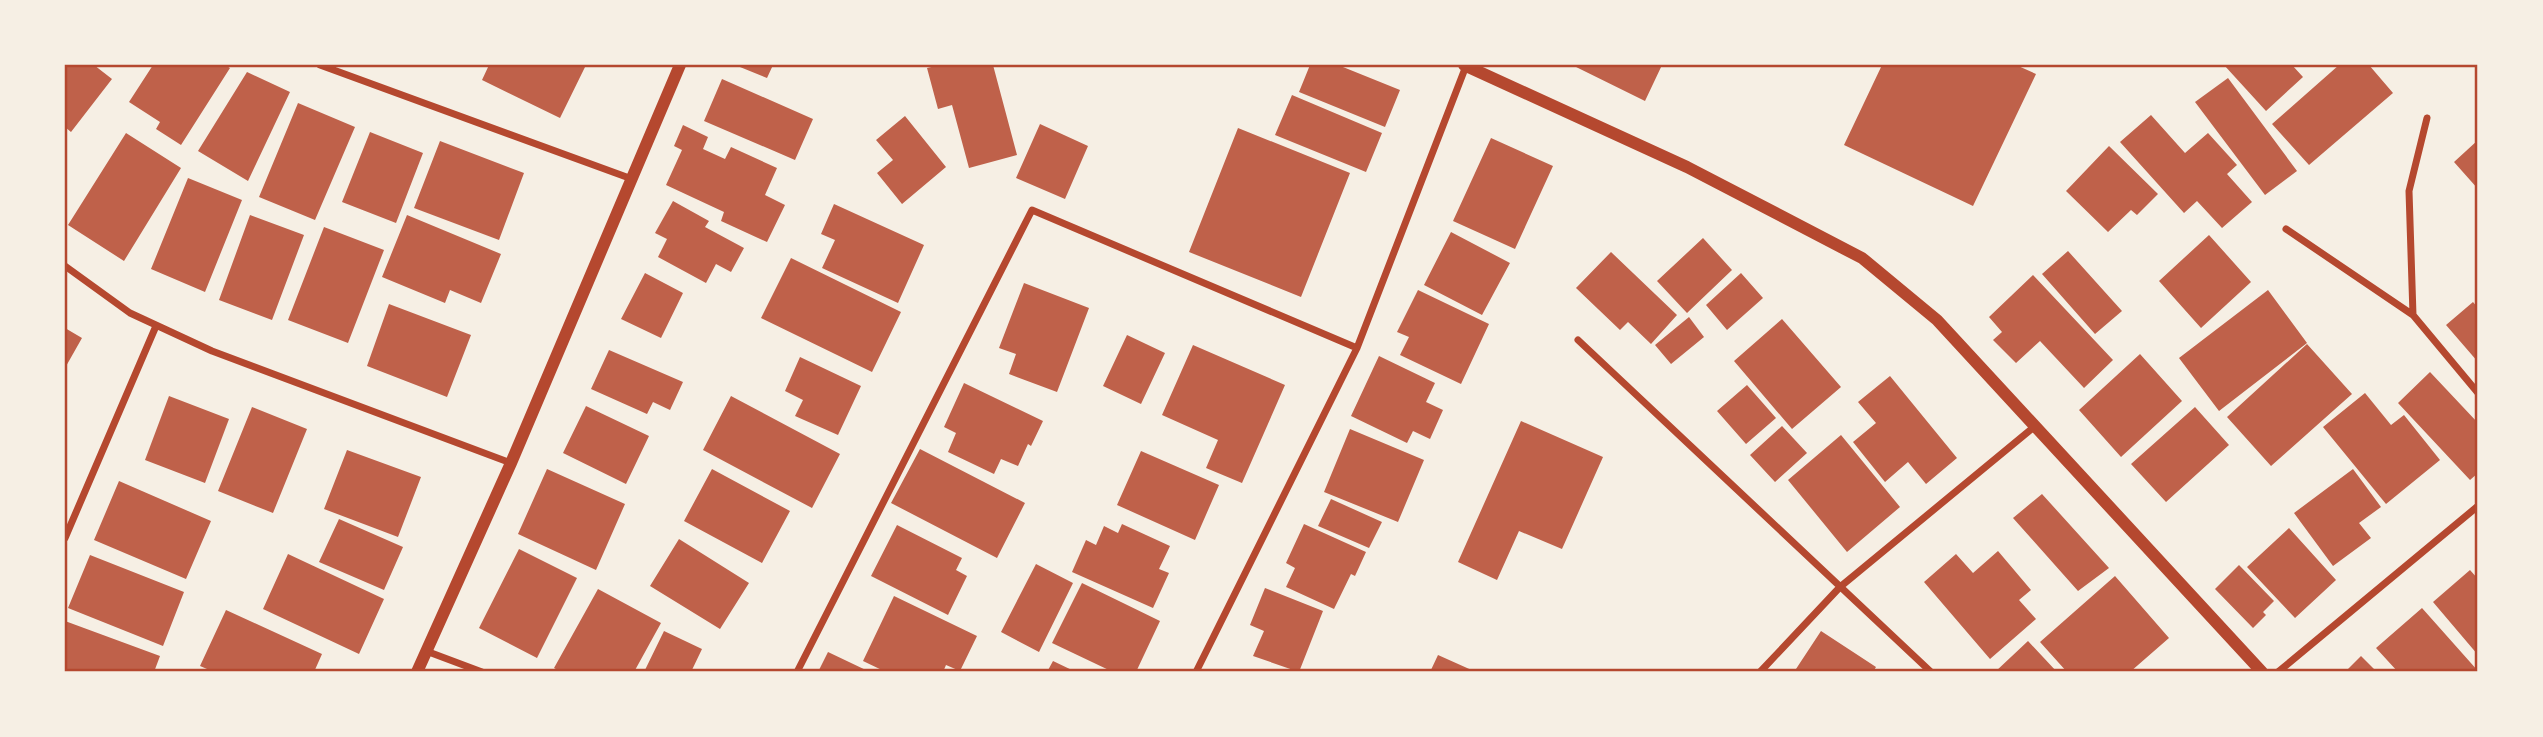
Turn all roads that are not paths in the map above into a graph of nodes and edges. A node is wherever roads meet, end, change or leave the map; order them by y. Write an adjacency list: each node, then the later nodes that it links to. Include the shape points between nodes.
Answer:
1 (320, 65): 5 (street)
2 (680, 65): 5 (street)
3 (1465, 65): 11 (street); 13 (street, via 1688,167 1862,258 1937,320)
4 (2427, 118): 8 (street, via 2409,191)
5 (632, 179): 14 (street)
6 (2286, 229): 8 (street)
7 (65, 266): 9 (street)
8 (2413, 315): 12 (street)
9 (156, 326): 14 (street); 16 (street)
10 (1577, 340): 17 (street)
11 (1357, 348): 21 (street, via 1032,210); 22 (street)
12 (2478, 393)
13 (2034, 427): 17 (street); 25 (street)
14 (511, 463): 18 (street)
15 (2478, 506): 26 (street)
16 (65, 538)
17 (1840, 587): 23 (street); 24 (street)
18 (426, 651): 19 (street); 20 (street)
19 (417, 672)
20 (482, 672)
21 (797, 672)
22 (1196, 672)
23 (1760, 672)
24 (1931, 672)
25 (2262, 672)
26 (2278, 672)

